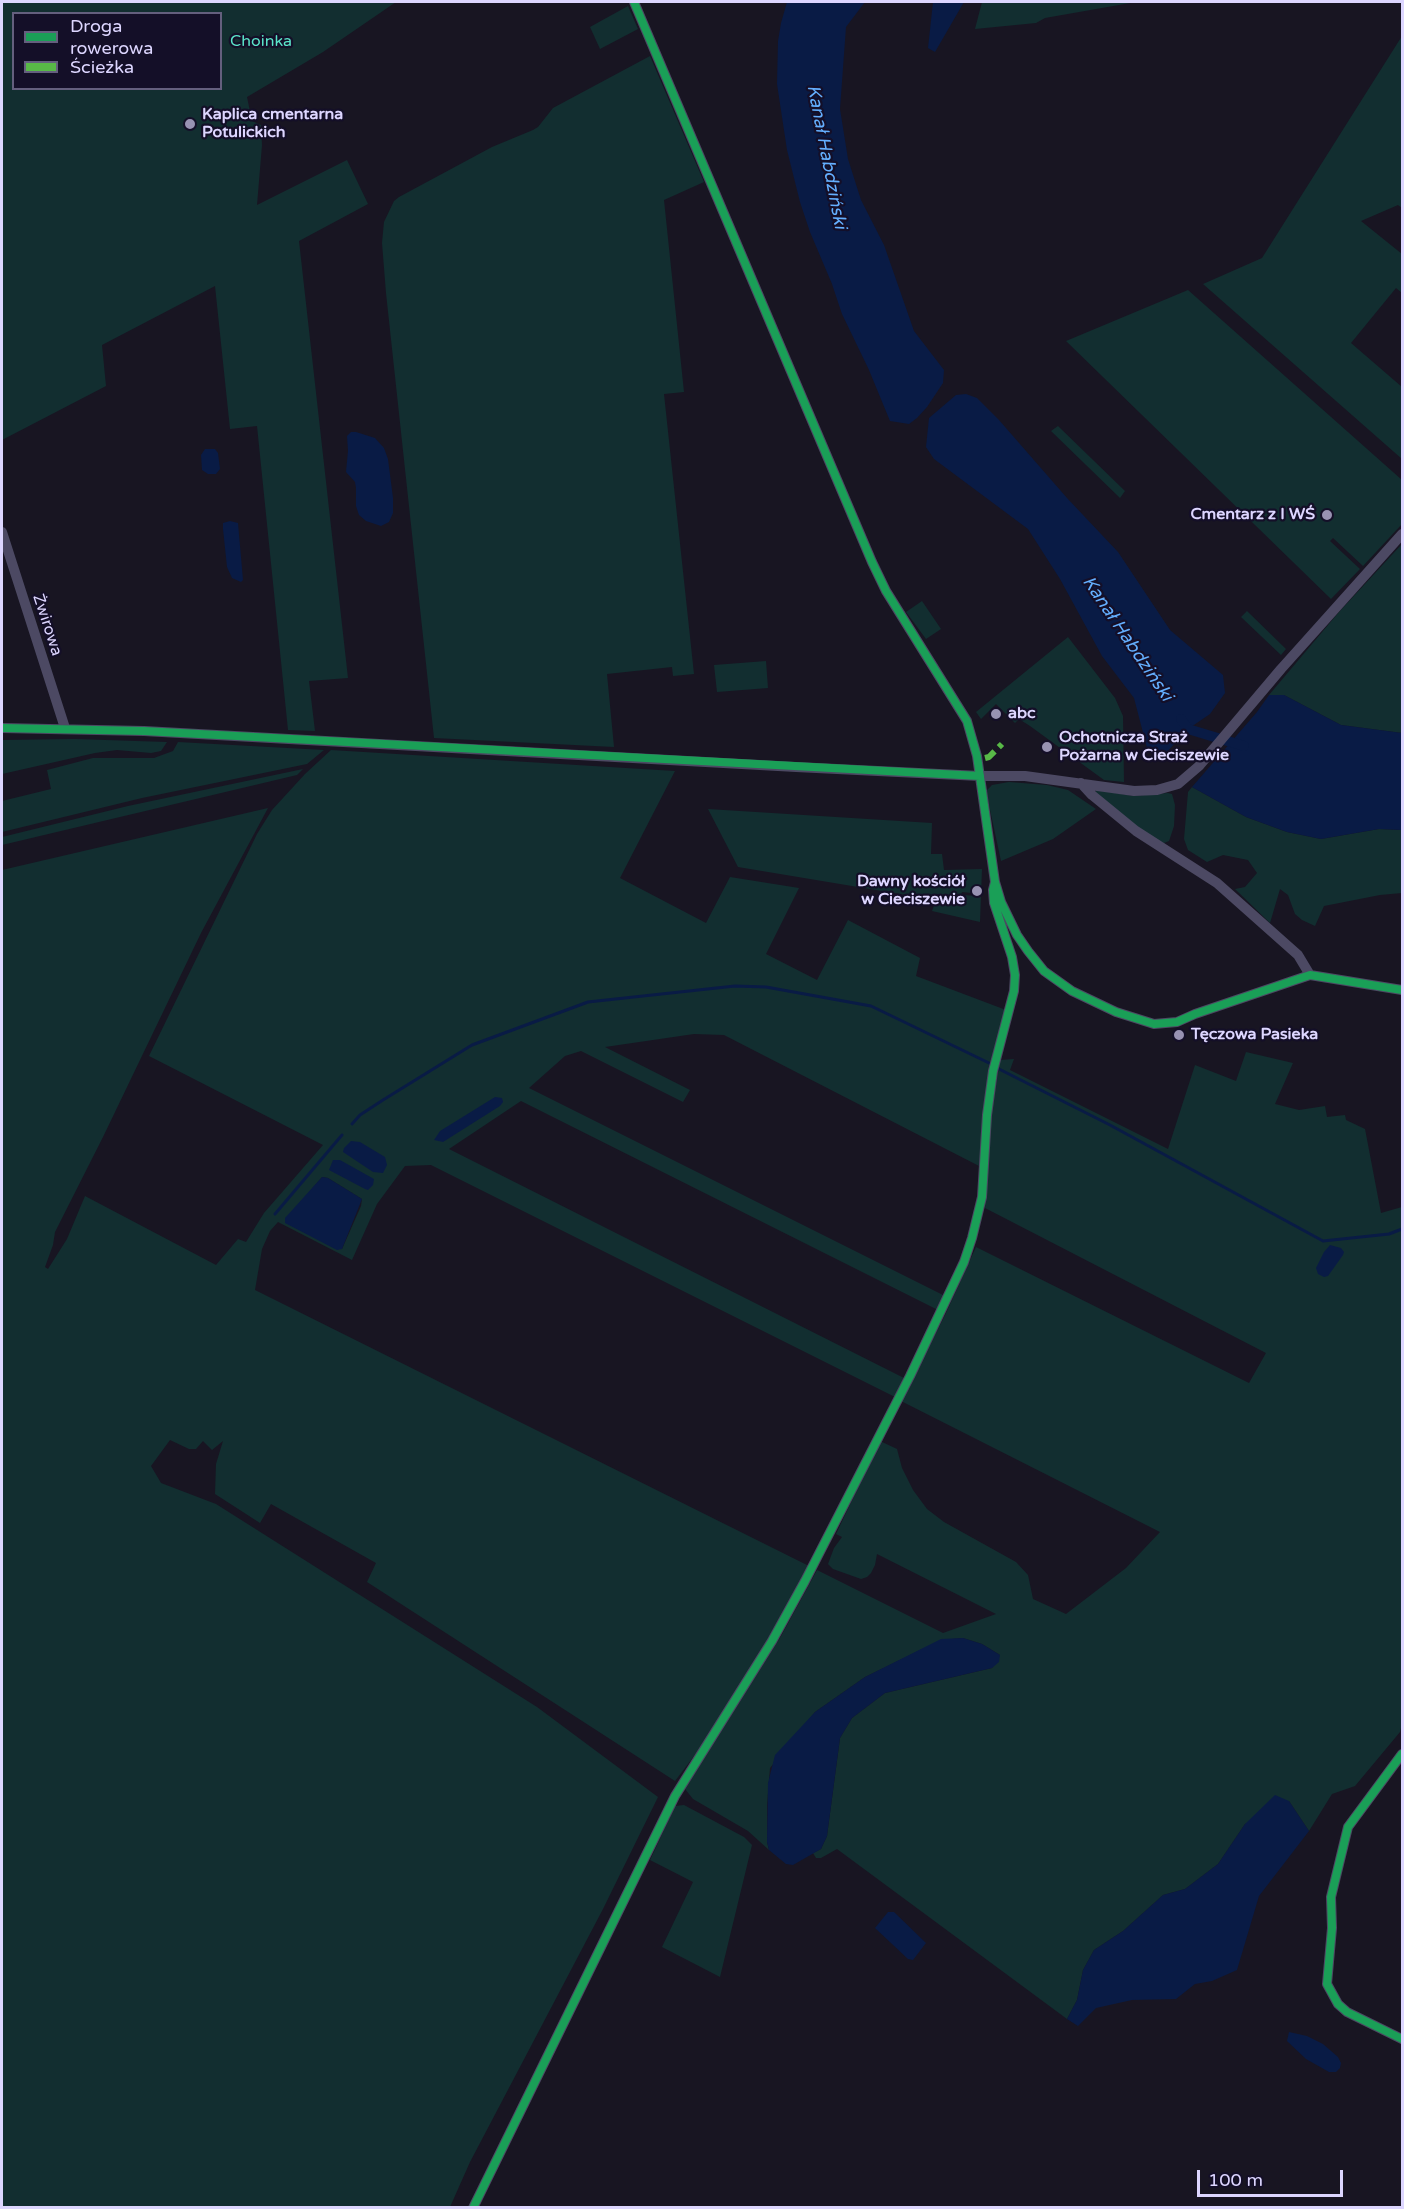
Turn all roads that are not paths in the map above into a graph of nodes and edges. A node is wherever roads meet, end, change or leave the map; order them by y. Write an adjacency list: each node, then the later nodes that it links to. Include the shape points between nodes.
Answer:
1 (634, 2): 6 (street, via 872,562 967,721)
2 (2, 532): 5 (street, Żwirowa)
3 (1402, 534): 7 (street, via 1178,784 1134,791)
4 (2, 728): 5 (street)
5 (65, 728): 6 (street)
6 (980, 776): 7 (street, via 1025,776); 8 (street)
7 (1081, 783): 9 (street, via 1136,831 1217,883 1299,955)
8 (995, 882): 9 (street, via 1017,935 1044,971 1091,1001 1135,1020 1154,1024 1177,1022); 13 (street, via 994,903 1012,957 1014,991 993,1071 982,1197 964,1262 806,1581 675,1796)
9 (1310, 975): 10 (street)
10 (1402, 990)
11 (1402, 1754): 12 (street, via 1348,1827 1330,1897 1332,1928 1327,1974 1329,1989 1338,2004)
12 (1402, 2039)
13 (474, 2208)

